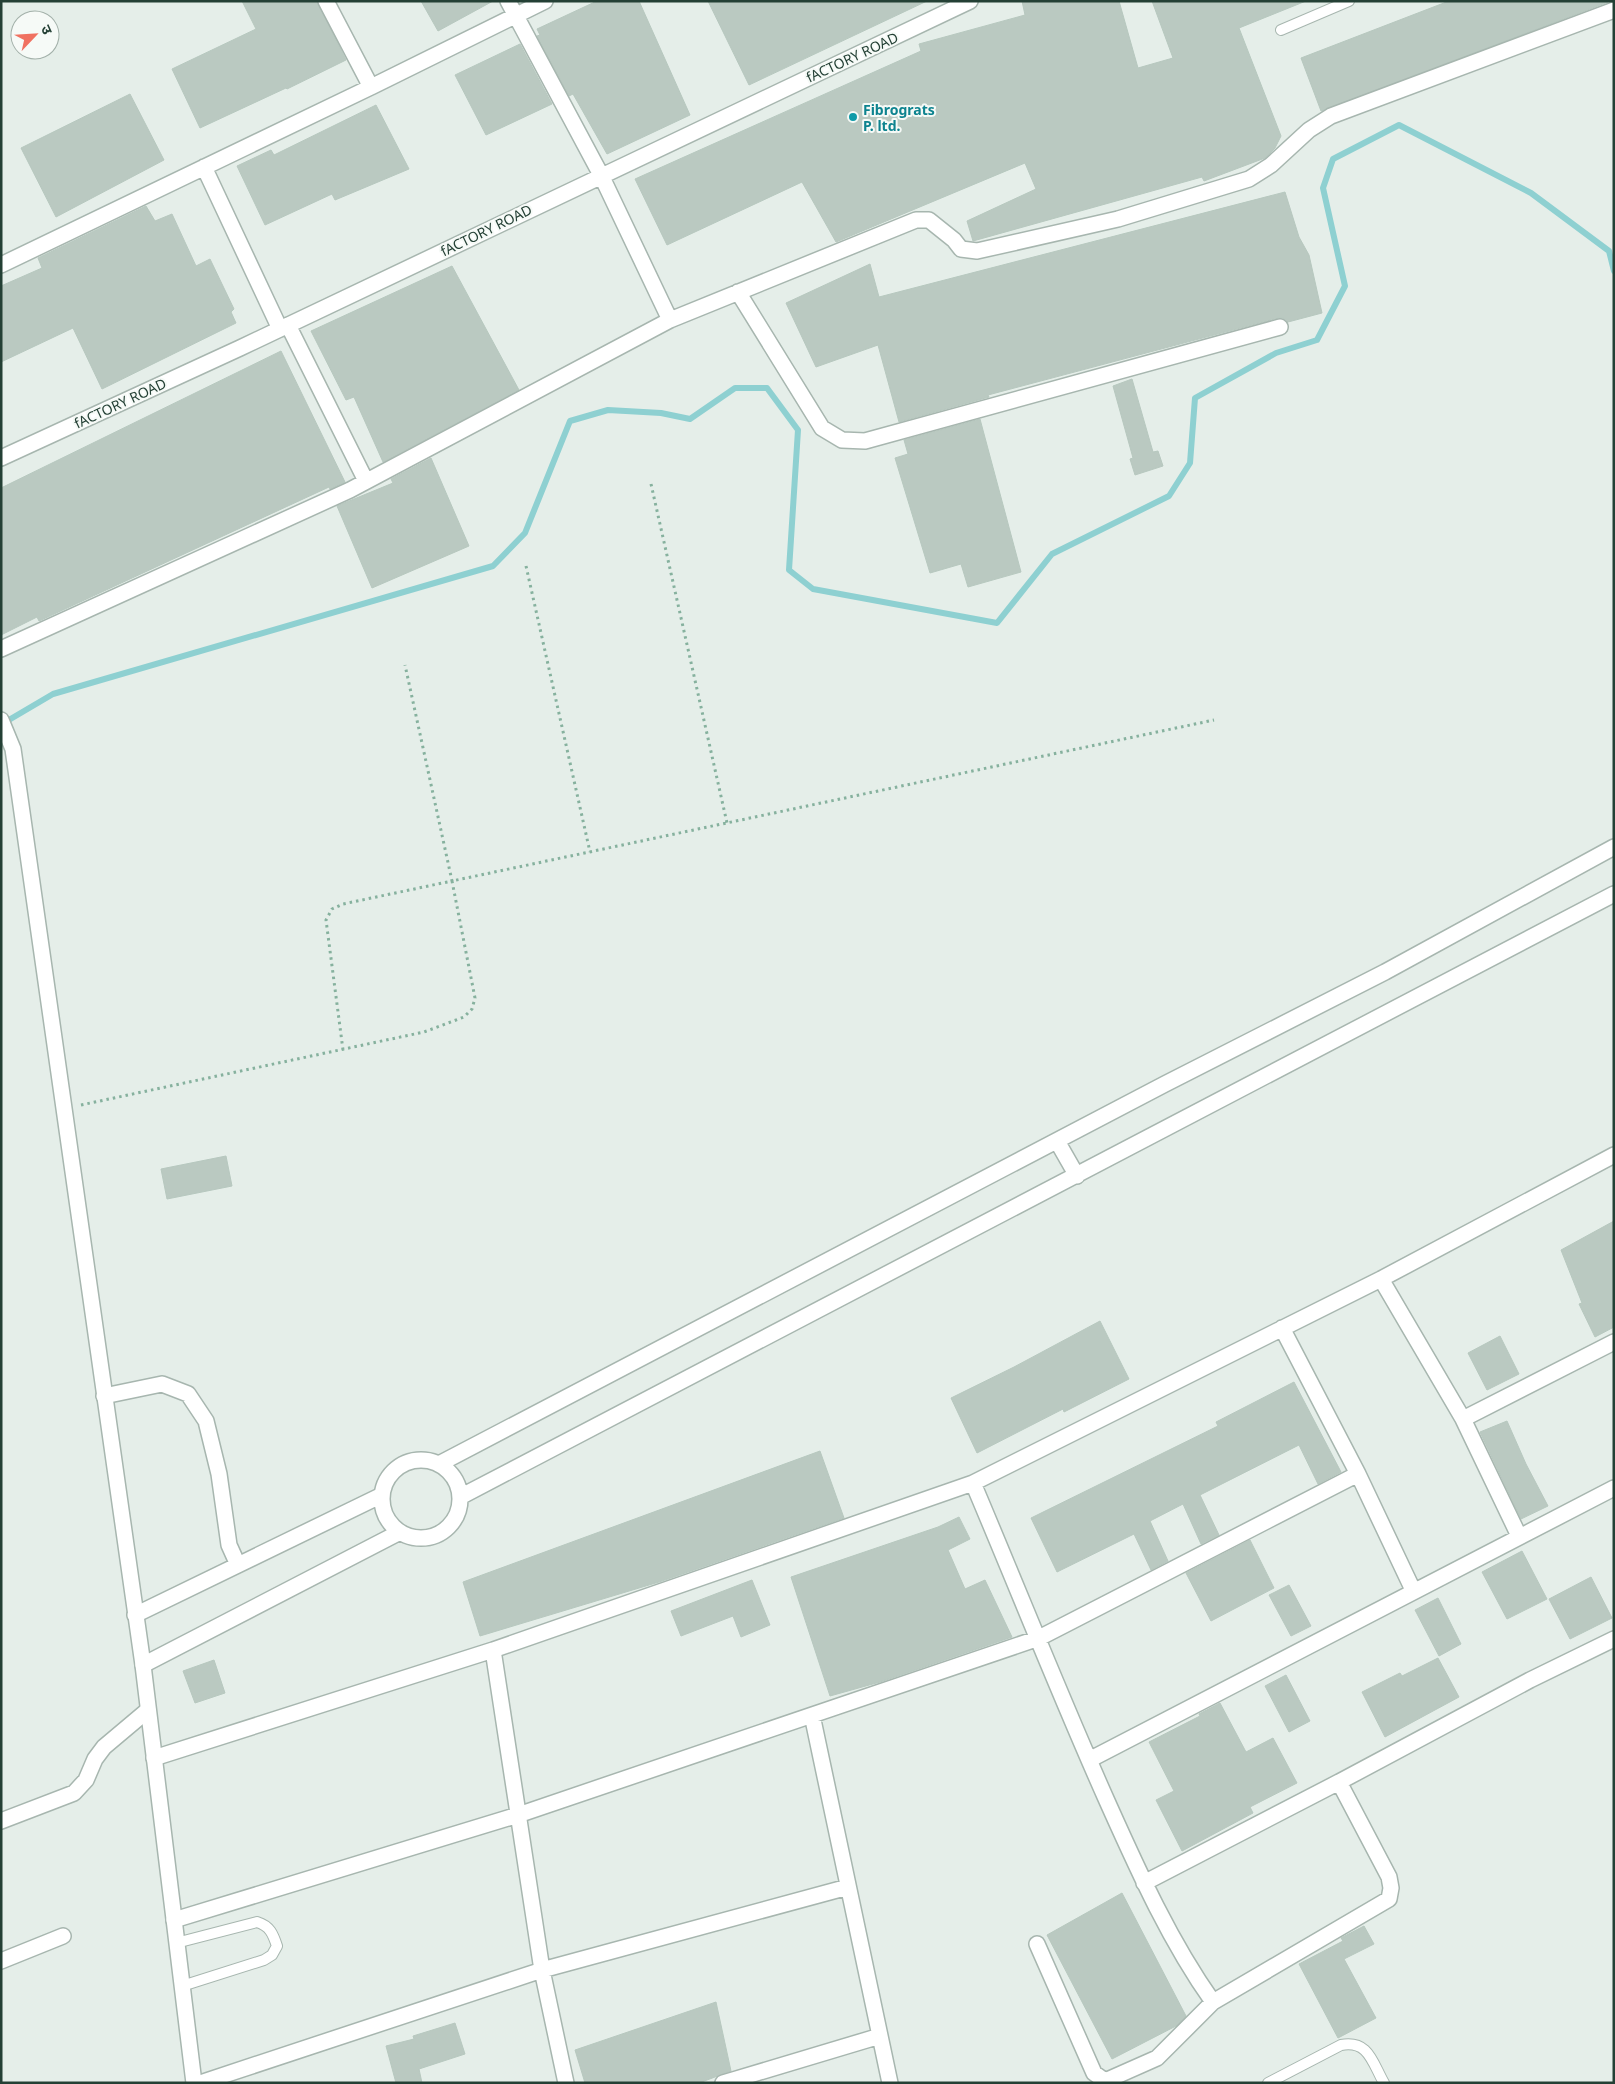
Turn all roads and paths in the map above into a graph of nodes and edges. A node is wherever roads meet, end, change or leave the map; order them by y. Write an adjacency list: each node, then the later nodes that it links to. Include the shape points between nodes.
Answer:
1 (326, 1): 9 (street)
2 (508, 1): 7 (street)
3 (545, 1): 7 (street)
4 (970, 1): 11 (street, fACTORY ROAD)
5 (1349, 1): 8 (lane)
6 (1614, 10): 13 (street, via 1331,116 1309,130 1271,165 1248,179 1118,219 977,252 961,249 929,220 916,220)
7 (515, 15): 9 (street); 11 (street)
8 (1281, 30)
9 (371, 87): 10 (street)
10 (204, 167): 12 (street); 15 (street)
11 (601, 176): 14 (street); 15 (street, fACTORY ROAD)
12 (1, 265)
13 (738, 292): 14 (street); 16 (street, via 822,428 842,440 865,441)
14 (670, 320): 18 (street)
15 (284, 327): 17 (street, fACTORY ROAD); 18 (street)
16 (1280, 328)
17 (1, 458)
18 (366, 481): 21 (street)
19 (651, 484): 25 (path)
20 (526, 566): 27 (path)
21 (1, 649)
22 (405, 665): 28 (path)
23 (1, 720): 31 (street, via 13,749)
24 (1214, 720): 25 (path)
25 (728, 823): 27 (path)
26 (1614, 848): 32 (street, via 1385,972)
27 (590, 852): 28 (path)
28 (452, 882): 30 (path, via 332,909 326,920); 30 (path, via 475,998 472,1009 464,1017 424,1032)
29 (1613, 897): 34 (street)
30 (342, 1050): 31 (path)
31 (64, 1109): 38 (street)
32 (1057, 1141): 34 (street); 40 (street)
33 (1614, 1155): 35 (street)
34 (1077, 1176): 45 (street)
35 (1381, 1279): 36 (street); 39 (street)
36 (1282, 1328): 41 (street); 42 (street)
37 (1614, 1342): 39 (street)
38 (104, 1396): 48 (street, via 162,1384 188,1394 206,1421 229,1545); 50 (street)
39 (1463, 1420): 47 (street)
40 (439, 1464): 44 (street, via 418,1460 398,1468 390,1475); 45 (street, via 454,1478)
41 (1358, 1474): 49 (street); 51 (street)
42 (973, 1483): 51 (street); 53 (street)
43 (1614, 1488): 47 (street)
44 (382, 1495): 46 (street, via 386,1516); 48 (street)
45 (460, 1497): 46 (street, via 456,1518 441,1533 421,1539)
46 (400, 1532): 54 (street)
47 (1519, 1536): 49 (street)
48 (238, 1565): 50 (street)
49 (1413, 1590): 58 (street)
50 (135, 1615): 54 (street)
51 (1039, 1638): 56 (street); 58 (street)
52 (1614, 1639): 59 (street)
53 (493, 1650): 57 (street); 60 (street)
54 (143, 1665): 55 (street)
55 (148, 1710): 57 (street); 61 (street, via 104,1747 86,1780 74,1793)
56 (812, 1715): 60 (street); 63 (street)
57 (154, 1758): 64 (street)
58 (1089, 1760): 62 (street)
59 (1339, 1782): 62 (street); 71 (street, via 1389,1877 1388,1900)
60 (518, 1815): 64 (street); 69 (street)
61 (1, 1821)
62 (1144, 1882): 71 (street, via 1198,1981)
63 (848, 1886): 69 (street); 72 (street)
64 (174, 1920): 66 (street)
65 (63, 1936): 68 (street)
66 (176, 1942): 70 (street); 70 (lane, via 257,1922 266,1925 277,1946 264,1960)
67 (1037, 1944): 71 (street, via 1094,2073 1105,2080 1157,2058)
68 (1, 1961)
69 (542, 1970): 74 (street); 75 (street)
70 (182, 1986): 73 (street)
71 (1213, 2002)
72 (880, 2036): 76 (street); 77 (street)
73 (194, 2083)
74 (200, 2083)
75 (566, 2083)
76 (723, 2083)
77 (890, 2083)
78 (1268, 2083): 79 (lane, via 1341,2044 1352,2043 1367,2051)
79 (1384, 2083)

